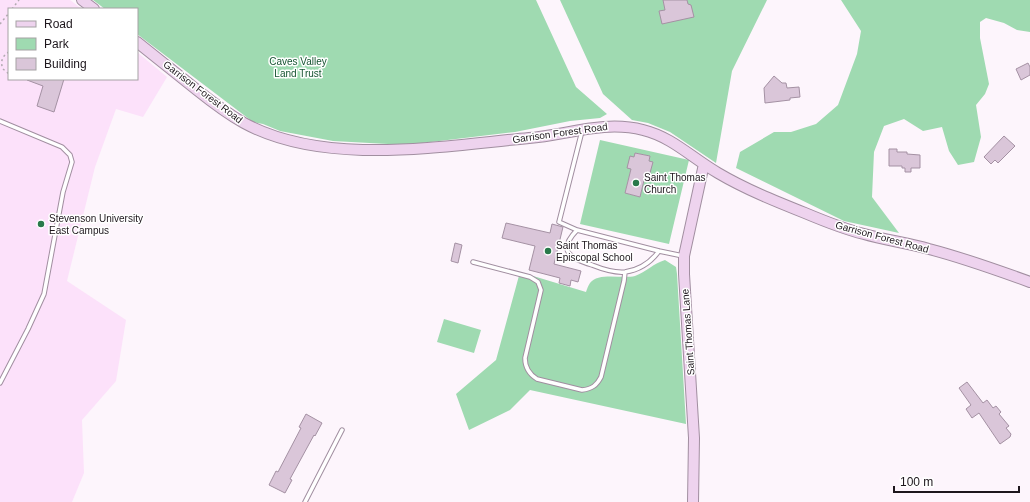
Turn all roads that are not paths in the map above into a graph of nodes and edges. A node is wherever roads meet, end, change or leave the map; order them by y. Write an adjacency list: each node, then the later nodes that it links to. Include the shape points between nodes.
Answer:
1 (82, 0): 2 (main road)
2 (93, 8)
3 (138, 43): 5 (main road, Garrison Forest Road, via 243,123 261,132 296,142 368,150 404,149 533,138)
4 (0, 121): 13 (lane, via 62,147 70,155 72,162 63,192 44,294)
5 (582, 129): 6 (main road, Garrison Forest Road, via 610,126 643,130 675,143); 7 (lane, via 559,222)
6 (704, 164): 9 (main road, Saint Thomas Lane); 12 (main road, Garrison Forest Road, via 742,185 832,224 862,234 962,258)
7 (577, 230): 8 (lane); 11 (lane, via 568,242 567,248 574,259 608,271)
8 (659, 251): 9 (lane); 11 (lane, via 652,260)
9 (684, 256): 16 (main road, Saint Thomas Lane, via 694,438)
10 (473, 262): 11 (lane, via 530,277 538,282 541,290 525,358 526,366 537,379 582,390 594,386 601,377)
11 (625, 272)
12 (1030, 282)
13 (0, 383)
14 (342, 430): 15 (lane)
15 (305, 502)
16 (693, 502)

